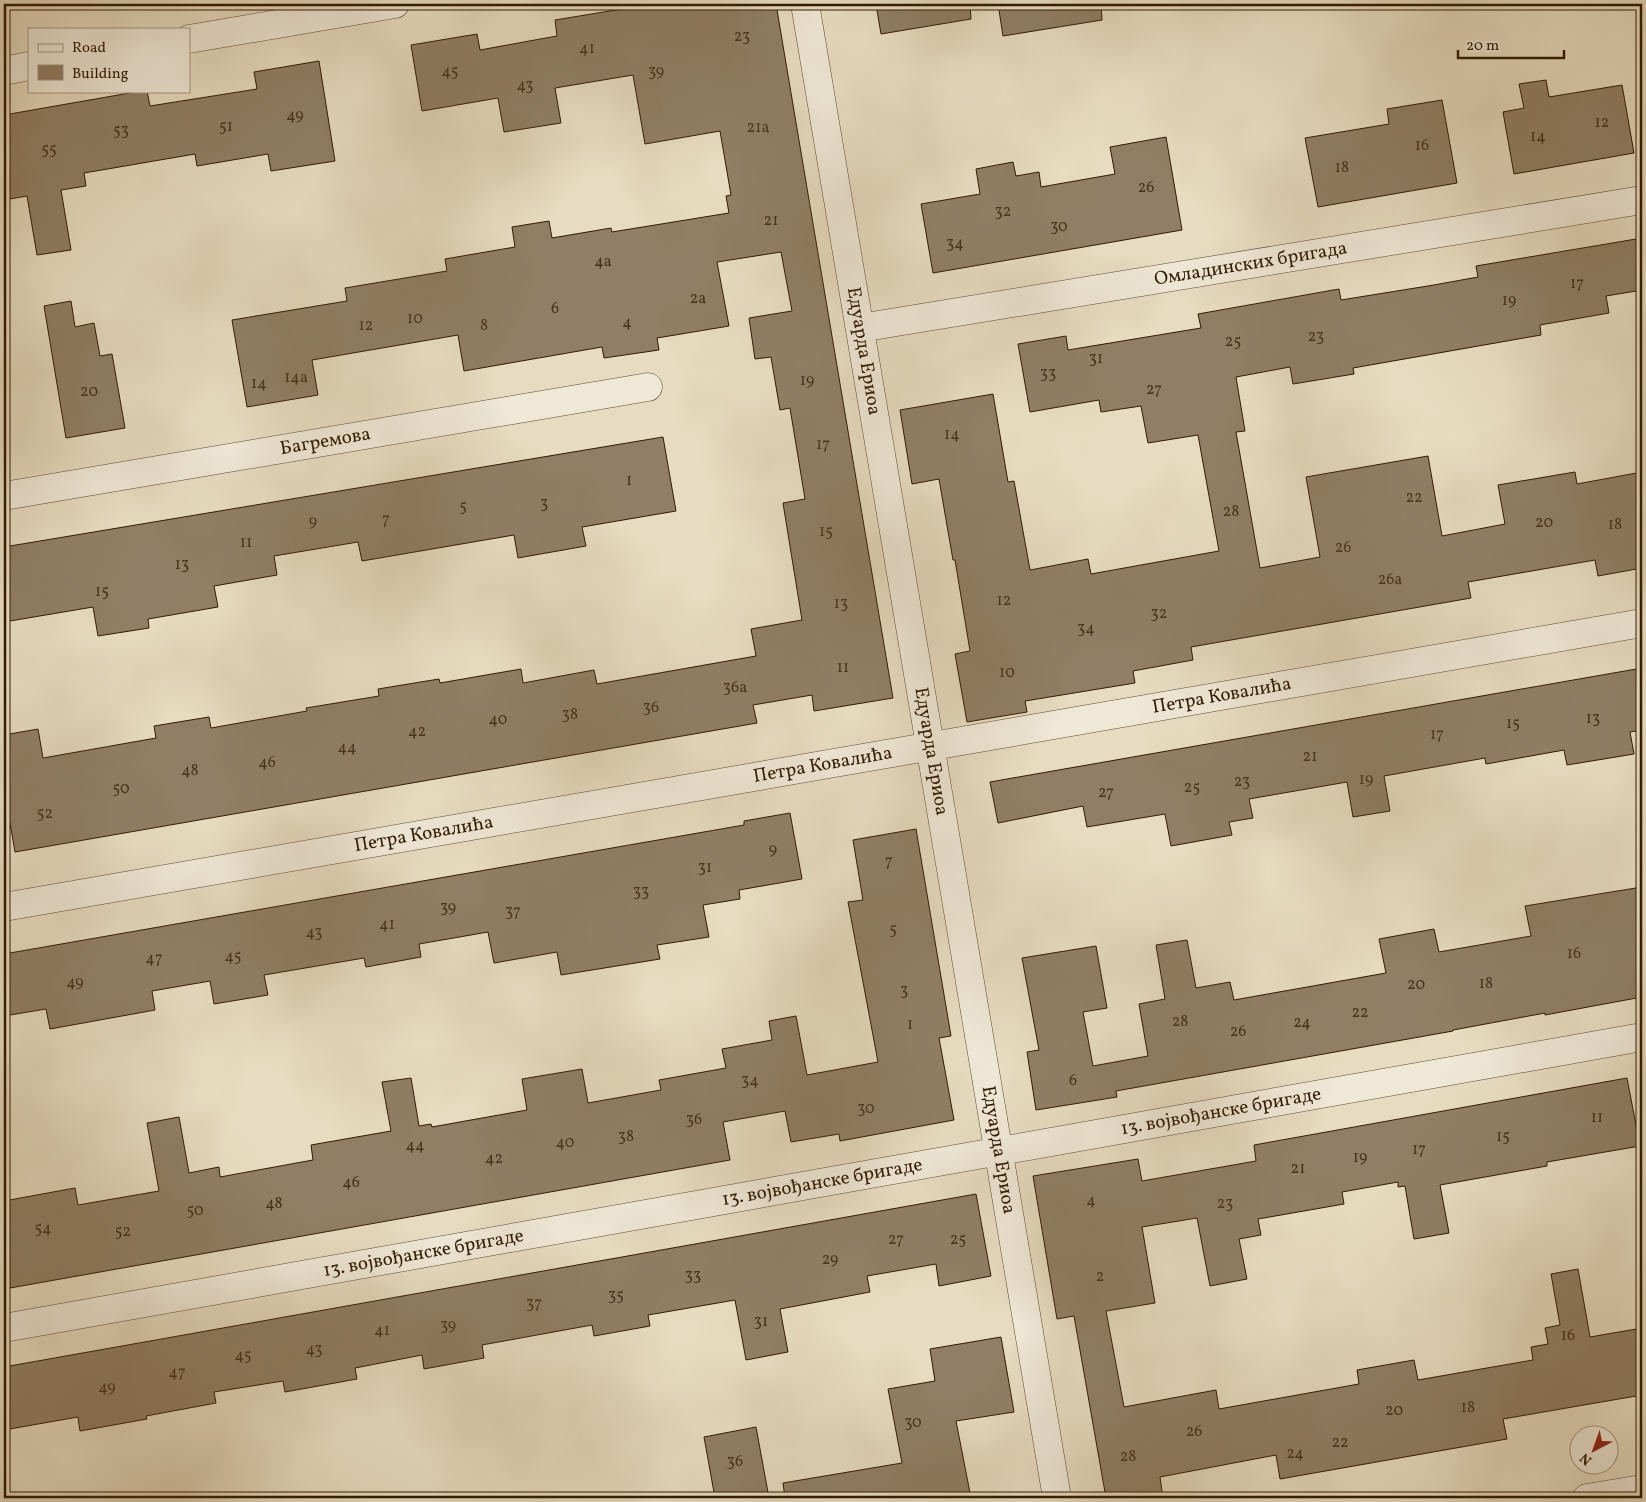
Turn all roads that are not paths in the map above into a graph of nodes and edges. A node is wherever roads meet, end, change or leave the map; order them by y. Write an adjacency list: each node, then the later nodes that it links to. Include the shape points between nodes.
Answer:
1 (394, 4): 3 (street)
2 (805, 4): 7 (street, Едуарда Ериоа)
3 (190, 39)
4 (28, 66): 5 (street)
5 (4, 71)
6 (1642, 200): 7 (street, Омладинских бригада)
7 (860, 328): 11 (street, Едуарда Ериоа)
8 (648, 387): 9 (street, Багремова)
9 (4, 496)
10 (1642, 623): 11 (street, Петра Ковалића)
11 (931, 746): 12 (street, Петра Ковалића); 14 (street, Едуарда Ериоа)
12 (4, 907)
13 (1642, 1037): 14 (street, 13. војвођанске бригаде)
14 (1000, 1151): 15 (street, 13. војвођанске бригаде); 17 (street, Едуарда Ериоа)
15 (4, 1328)
16 (1642, 1489): 18 (street)
17 (1057, 1498)
18 (1588, 1498)

